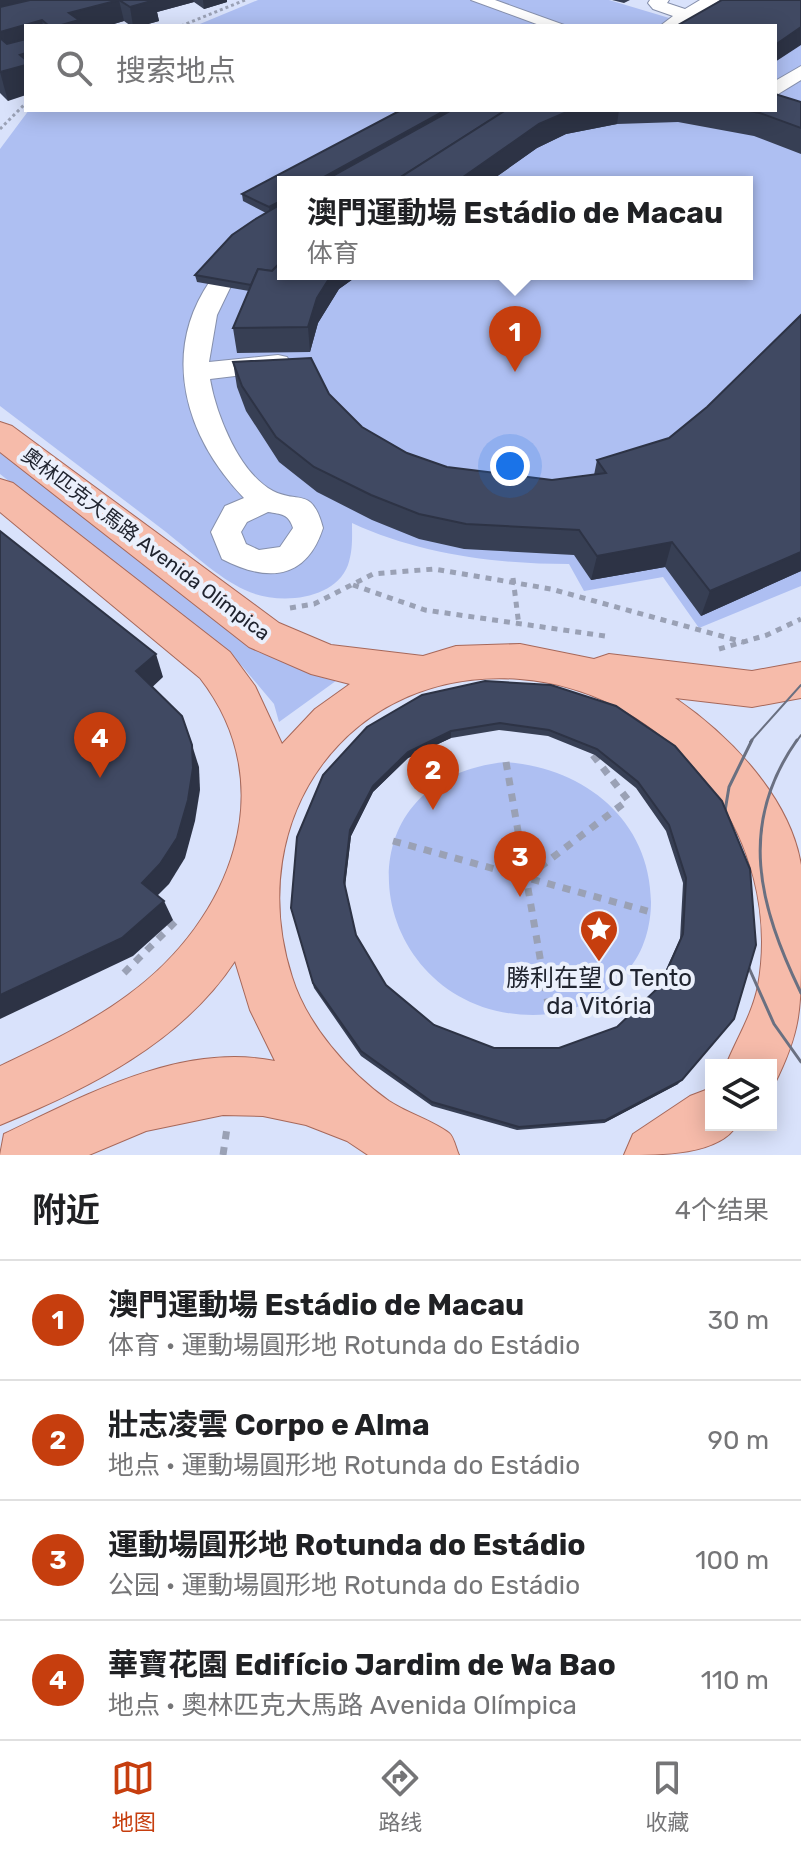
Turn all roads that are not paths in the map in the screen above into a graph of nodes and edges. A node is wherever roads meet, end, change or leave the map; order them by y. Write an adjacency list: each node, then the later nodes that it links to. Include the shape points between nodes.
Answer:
1 (479, 0): 5 (street)
2 (661, 0): 4 (street, via 659,6)
3 (712, 0): 4 (street)
4 (687, 15): 6 (street)
5 (553, 24)
6 (671, 24)
7 (801, 71): 8 (street)
8 (780, 97)
9 (219, 286): 11 (street, via 199,328)
10 (299, 361): 11 (street)
11 (194, 372): 14 (street, via 200,409 212,437 238,475)
12 (0, 434): 18 (main road, 奧林匹克大馬路 Avenida Olímpica, via 264,635 294,651 350,667)
13 (0, 492): 21 (main road, via 215,665 236,690 263,751 267,787)
14 (265, 501)
15 (801, 662): 16 (street, via 734,679)
16 (699, 665): 17 (main road); 19 (main road, via 752,689)
17 (558, 666): 18 (main road, via 481,661); 22 (main road, via 607,682 666,713 727,770 771,844 784,886)
18 (435, 668): 21 (main road, via 374,692 324,730 291,769)
19 (801, 680)
20 (801, 845): 22 (main road, via 790,888)
21 (259, 849): 24 (main road, via 236,913 179,989 141,1023 97,1050); 26 (main road, via 253,920 275,1006 328,1086)
22 (793, 959): 23 (main road, via 777,1020)
23 (757, 1059)
24 (0, 1096)
25 (705, 1121): 29 (main road)
26 (373, 1124): 27 (main road, via 326,1102 277,1089 227,1086 174,1092 123,1107); 28 (main road)
27 (25, 1155)
28 (429, 1155)
29 (654, 1155)

